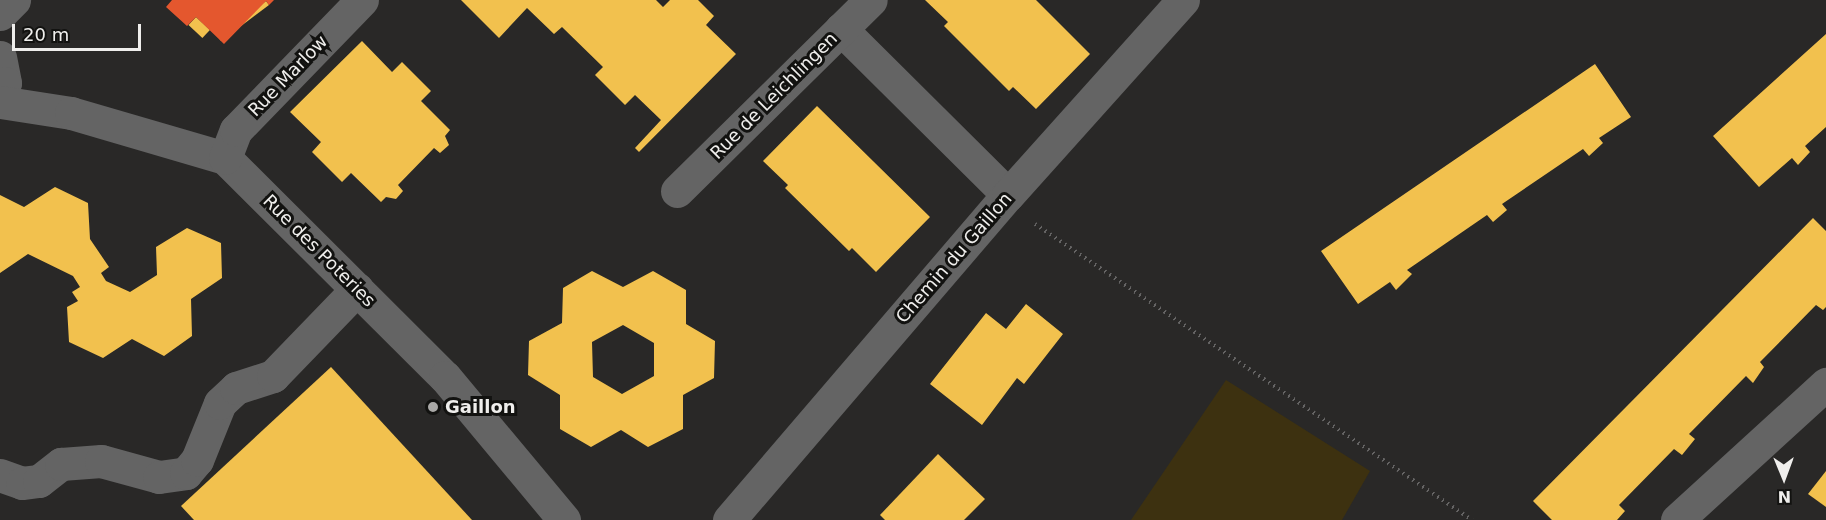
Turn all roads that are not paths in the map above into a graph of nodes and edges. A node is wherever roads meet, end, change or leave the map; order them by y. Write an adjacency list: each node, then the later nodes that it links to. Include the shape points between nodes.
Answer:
1 (14, 0): 5 (street)
2 (362, 0): 9 (street, Rue Marlow, via 236,130)
3 (871, 0): 6 (street, Rue de Leichlingen)
4 (1183, 0): 11 (street, Chemin du Gaillon)
5 (0, 14)
6 (841, 29): 10 (street, Rue de Leichlingen); 11 (street)
7 (0, 57): 8 (street, via 5,83)
8 (0, 101): 9 (street, Rue des Poteries, via 71,113)
9 (225, 158): 12 (street, Rue des Poteries)
10 (677, 191)
11 (1008, 195): 16 (street, Chemin du Gaillon)
12 (357, 289): 14 (street, via 273,376 236,388 220,403 197,460 186,472 159,477 101,461 61,464 39,481 22,483); 15 (street, Rue des Poteries, via 445,377)
13 (1826, 384): 17 (street)
14 (0, 475)
15 (564, 520)
16 (729, 520)
17 (1677, 520)

